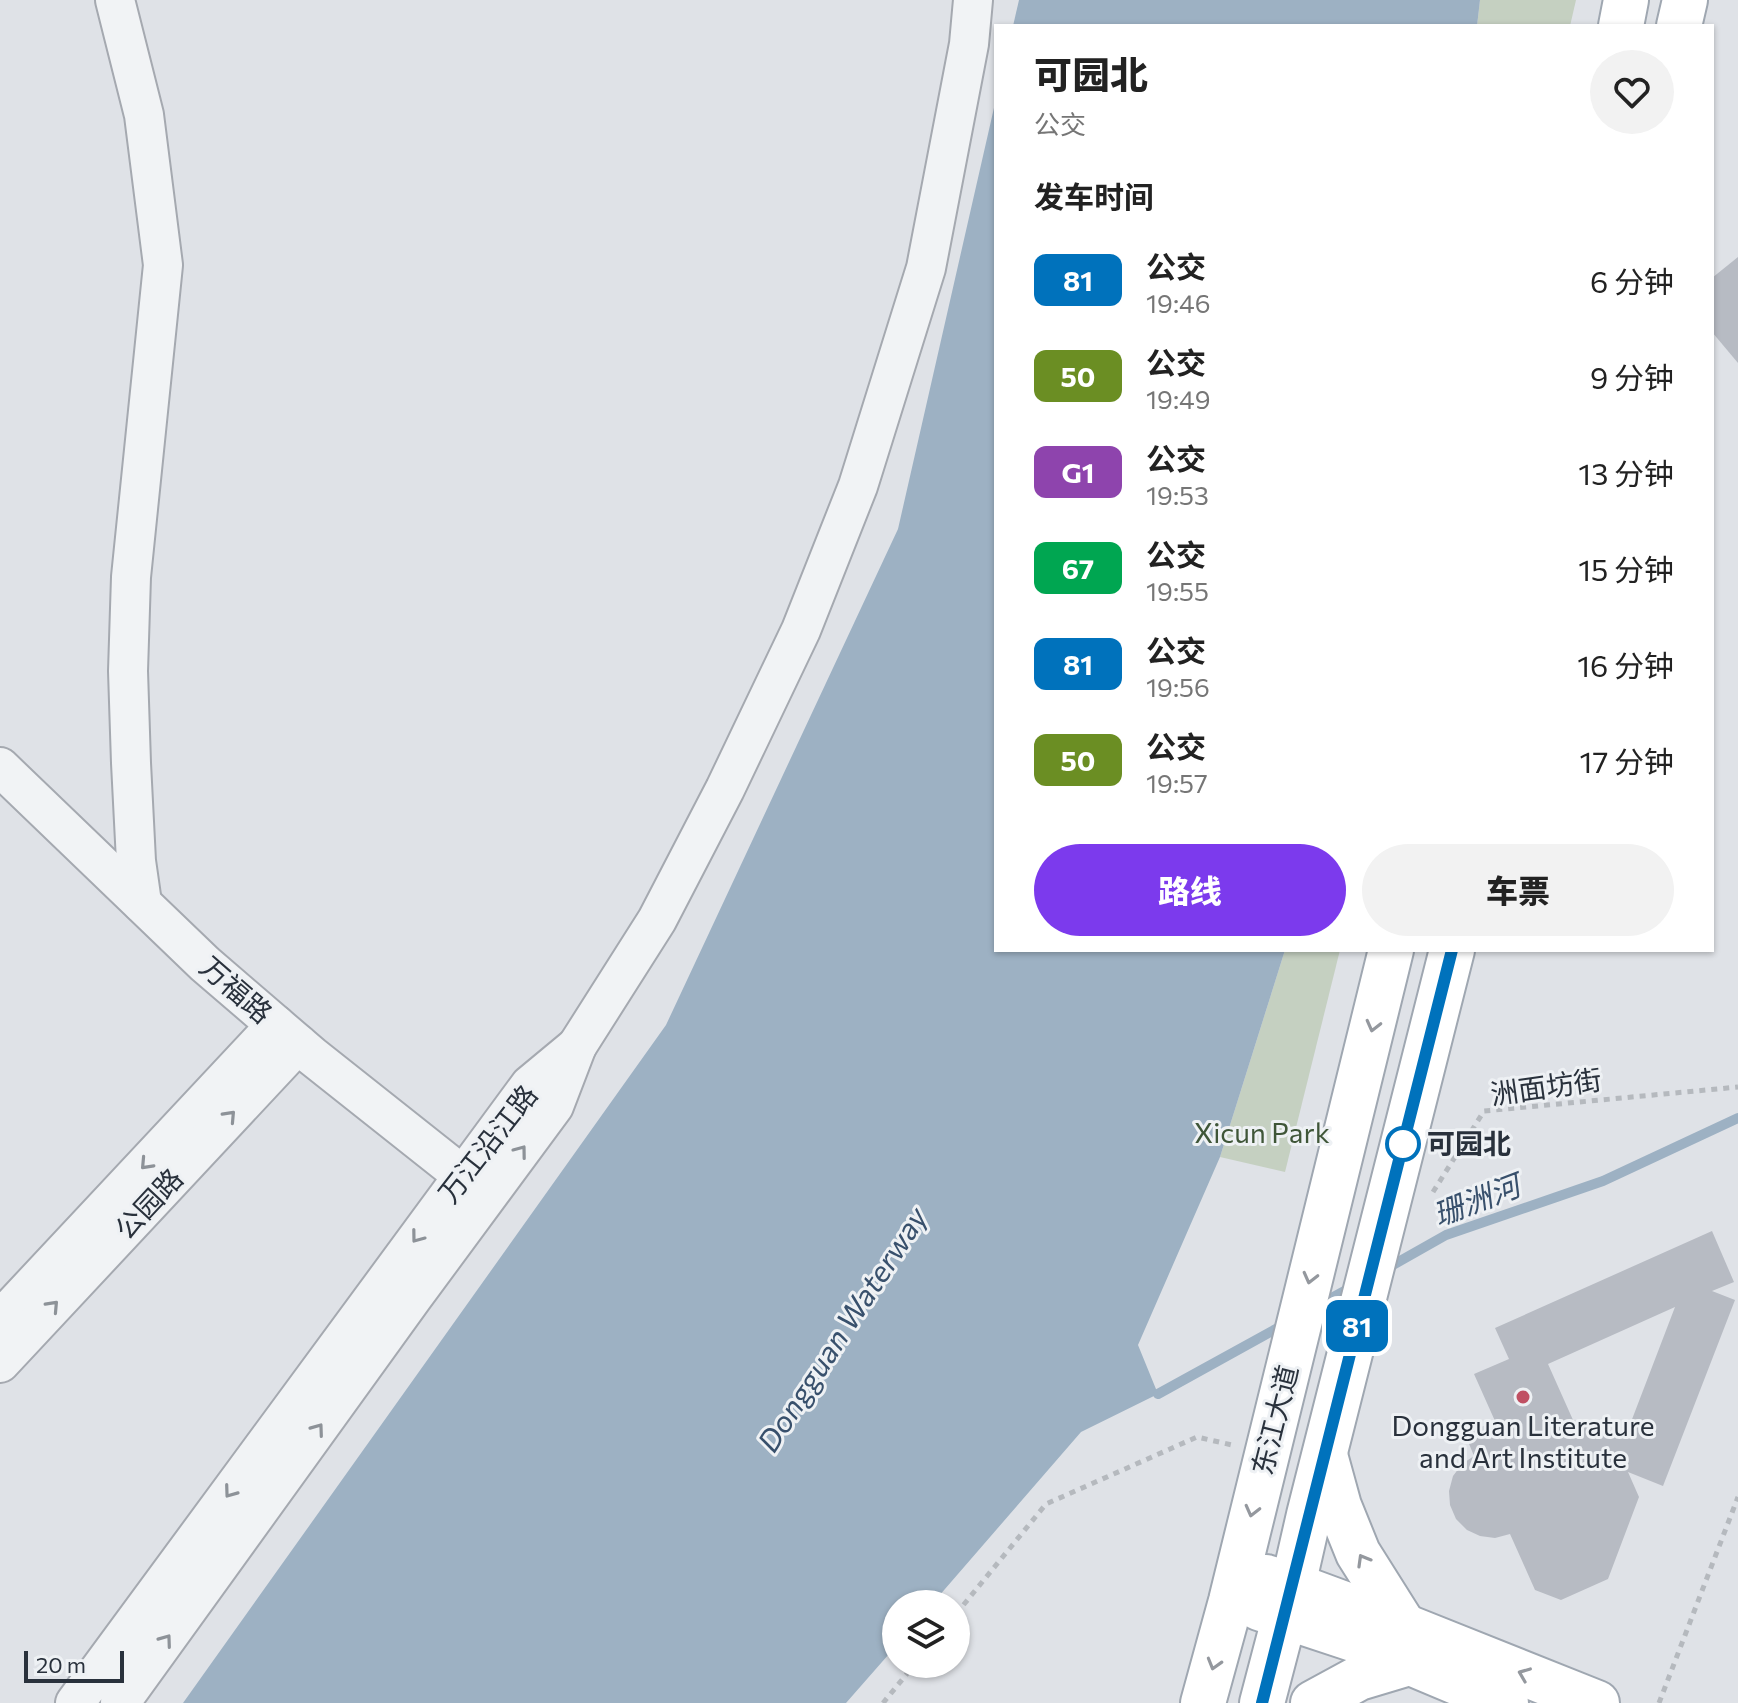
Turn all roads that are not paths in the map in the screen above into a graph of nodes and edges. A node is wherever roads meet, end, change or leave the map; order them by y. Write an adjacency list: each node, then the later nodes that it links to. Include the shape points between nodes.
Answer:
1 (115, 0): 9 (street, via 144,115 163,265 131,577 131,763)
2 (973, 0): 13 (street, 万江沿江路, via 926,268 858,486 801,630 657,920 577,1046 554,1106)
3 (1626, 0): 5 (main road)
4 (1685, 0): 6 (main road)
5 (1621, 24)
6 (1679, 24)
7 (0, 767): 9 (street, 万福路)
8 (0, 800): 12 (street, 万福路, via 189,981)
9 (142, 903): 12 (street, 万福路)
10 (1391, 952): 17 (main road, 东江大道, one-way to 17)
11 (1451, 952): 16 (main road, 东江大道)
12 (279, 1043): 13 (street, 万福路); 14 (street, 公园路, one-way to 14); 15 (street, 公园路, one-way to 12)
13 (469, 1194): 20 (street, 万江沿江路, one-way to 20); 21 (street, 万江沿江路, one-way to 13)
14 (0, 1320)
15 (0, 1363)
16 (1325, 1454): 18 (main road, 东江大道); 19 (main road, one-way to 16, via 1358,1553)
17 (1235, 1585): 18 (main road); 22 (main road, 东江大道, one-way to 22)
18 (1289, 1600): 19 (main road, via 1356,1640); 23 (main road, 东江大道)
19 (1407, 1644): 24 (main road); 25 (main road); 26 (main road, one-way to 19)
20 (75, 1703)
21 (120, 1703)
22 (1203, 1703)
23 (1262, 1703)
24 (1313, 1703)
25 (1506, 1703)
26 (1597, 1703)

